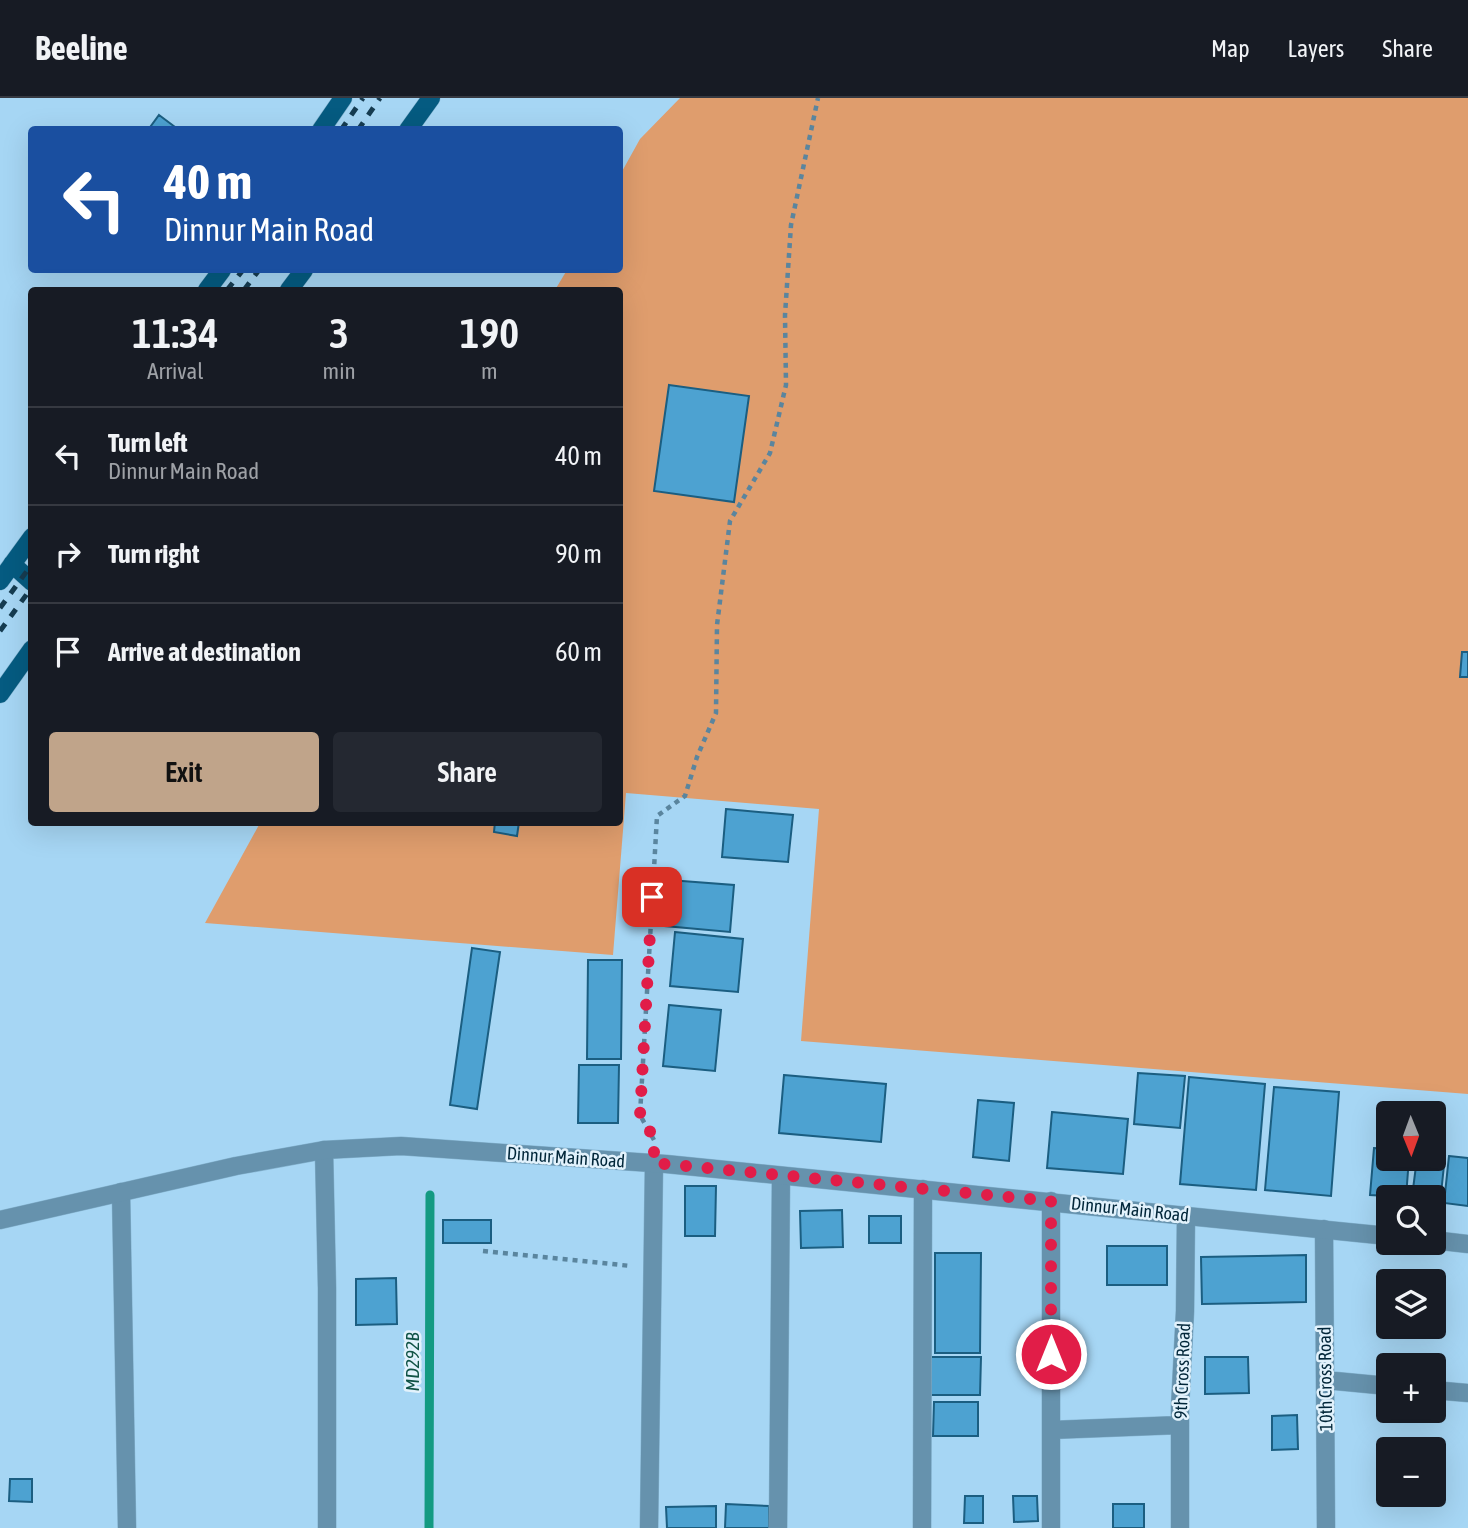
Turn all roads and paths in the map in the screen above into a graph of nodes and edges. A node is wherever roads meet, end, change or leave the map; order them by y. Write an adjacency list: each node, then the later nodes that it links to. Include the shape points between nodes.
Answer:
1 (343, 98): 4 (main road)
2 (431, 98): 5 (main road)
3 (818, 98): 13 (path, via 791,225 786,386 770,453 730,521 717,625 716,713 685,796 657,816 640,1115 654,1138)
4 (324, 126)
5 (411, 126)
6 (28, 542): 7 (main road)
7 (12, 564): 8 (main road); 9 (main road)
8 (28, 578)
9 (0, 581)
10 (28, 655): 11 (main road)
11 (0, 694)
12 (324, 1150): 13 (street, Dinnur Main Road, via 401,1146); 16 (street, Dinnur Main Road); 33 (street)
13 (654, 1163): 14 (street, Dinnur Main Road); 25 (street)
14 (781, 1176): 15 (street, Dinnur Main Road); 35 (street)
15 (923, 1189): 17 (street, Dinnur Main Road); 36 (street)
16 (121, 1192): 19 (street, Dinnur Main Road); 32 (street)
17 (1051, 1201): 18 (street, Dinnur Main Road); 31 (street)
18 (1186, 1215): 20 (street, Dinnur Main Road); 30 (street, 9th Cross Road)
19 (0, 1220)
20 (1324, 1230): 21 (street, Dinnur Main Road); 26 (street, 10th Cross Road)
21 (1376, 1235)
22 (1446, 1241): 23 (street)
23 (1468, 1244)
24 (483, 1251): 25 (path)
25 (653, 1267): 34 (street)
26 (1325, 1380): 27 (street); 39 (street, 10th Cross Road)
27 (1376, 1385)
28 (1446, 1391): 29 (street)
29 (1468, 1393)
30 (1180, 1425): 31 (street); 38 (street, 9th Cross Road)
31 (1051, 1430): 37 (street)
32 (127, 1528)
33 (327, 1528)
34 (649, 1528)
35 (778, 1528)
36 (922, 1528)
37 (1051, 1528)
38 (1180, 1528)
39 (1326, 1528)

